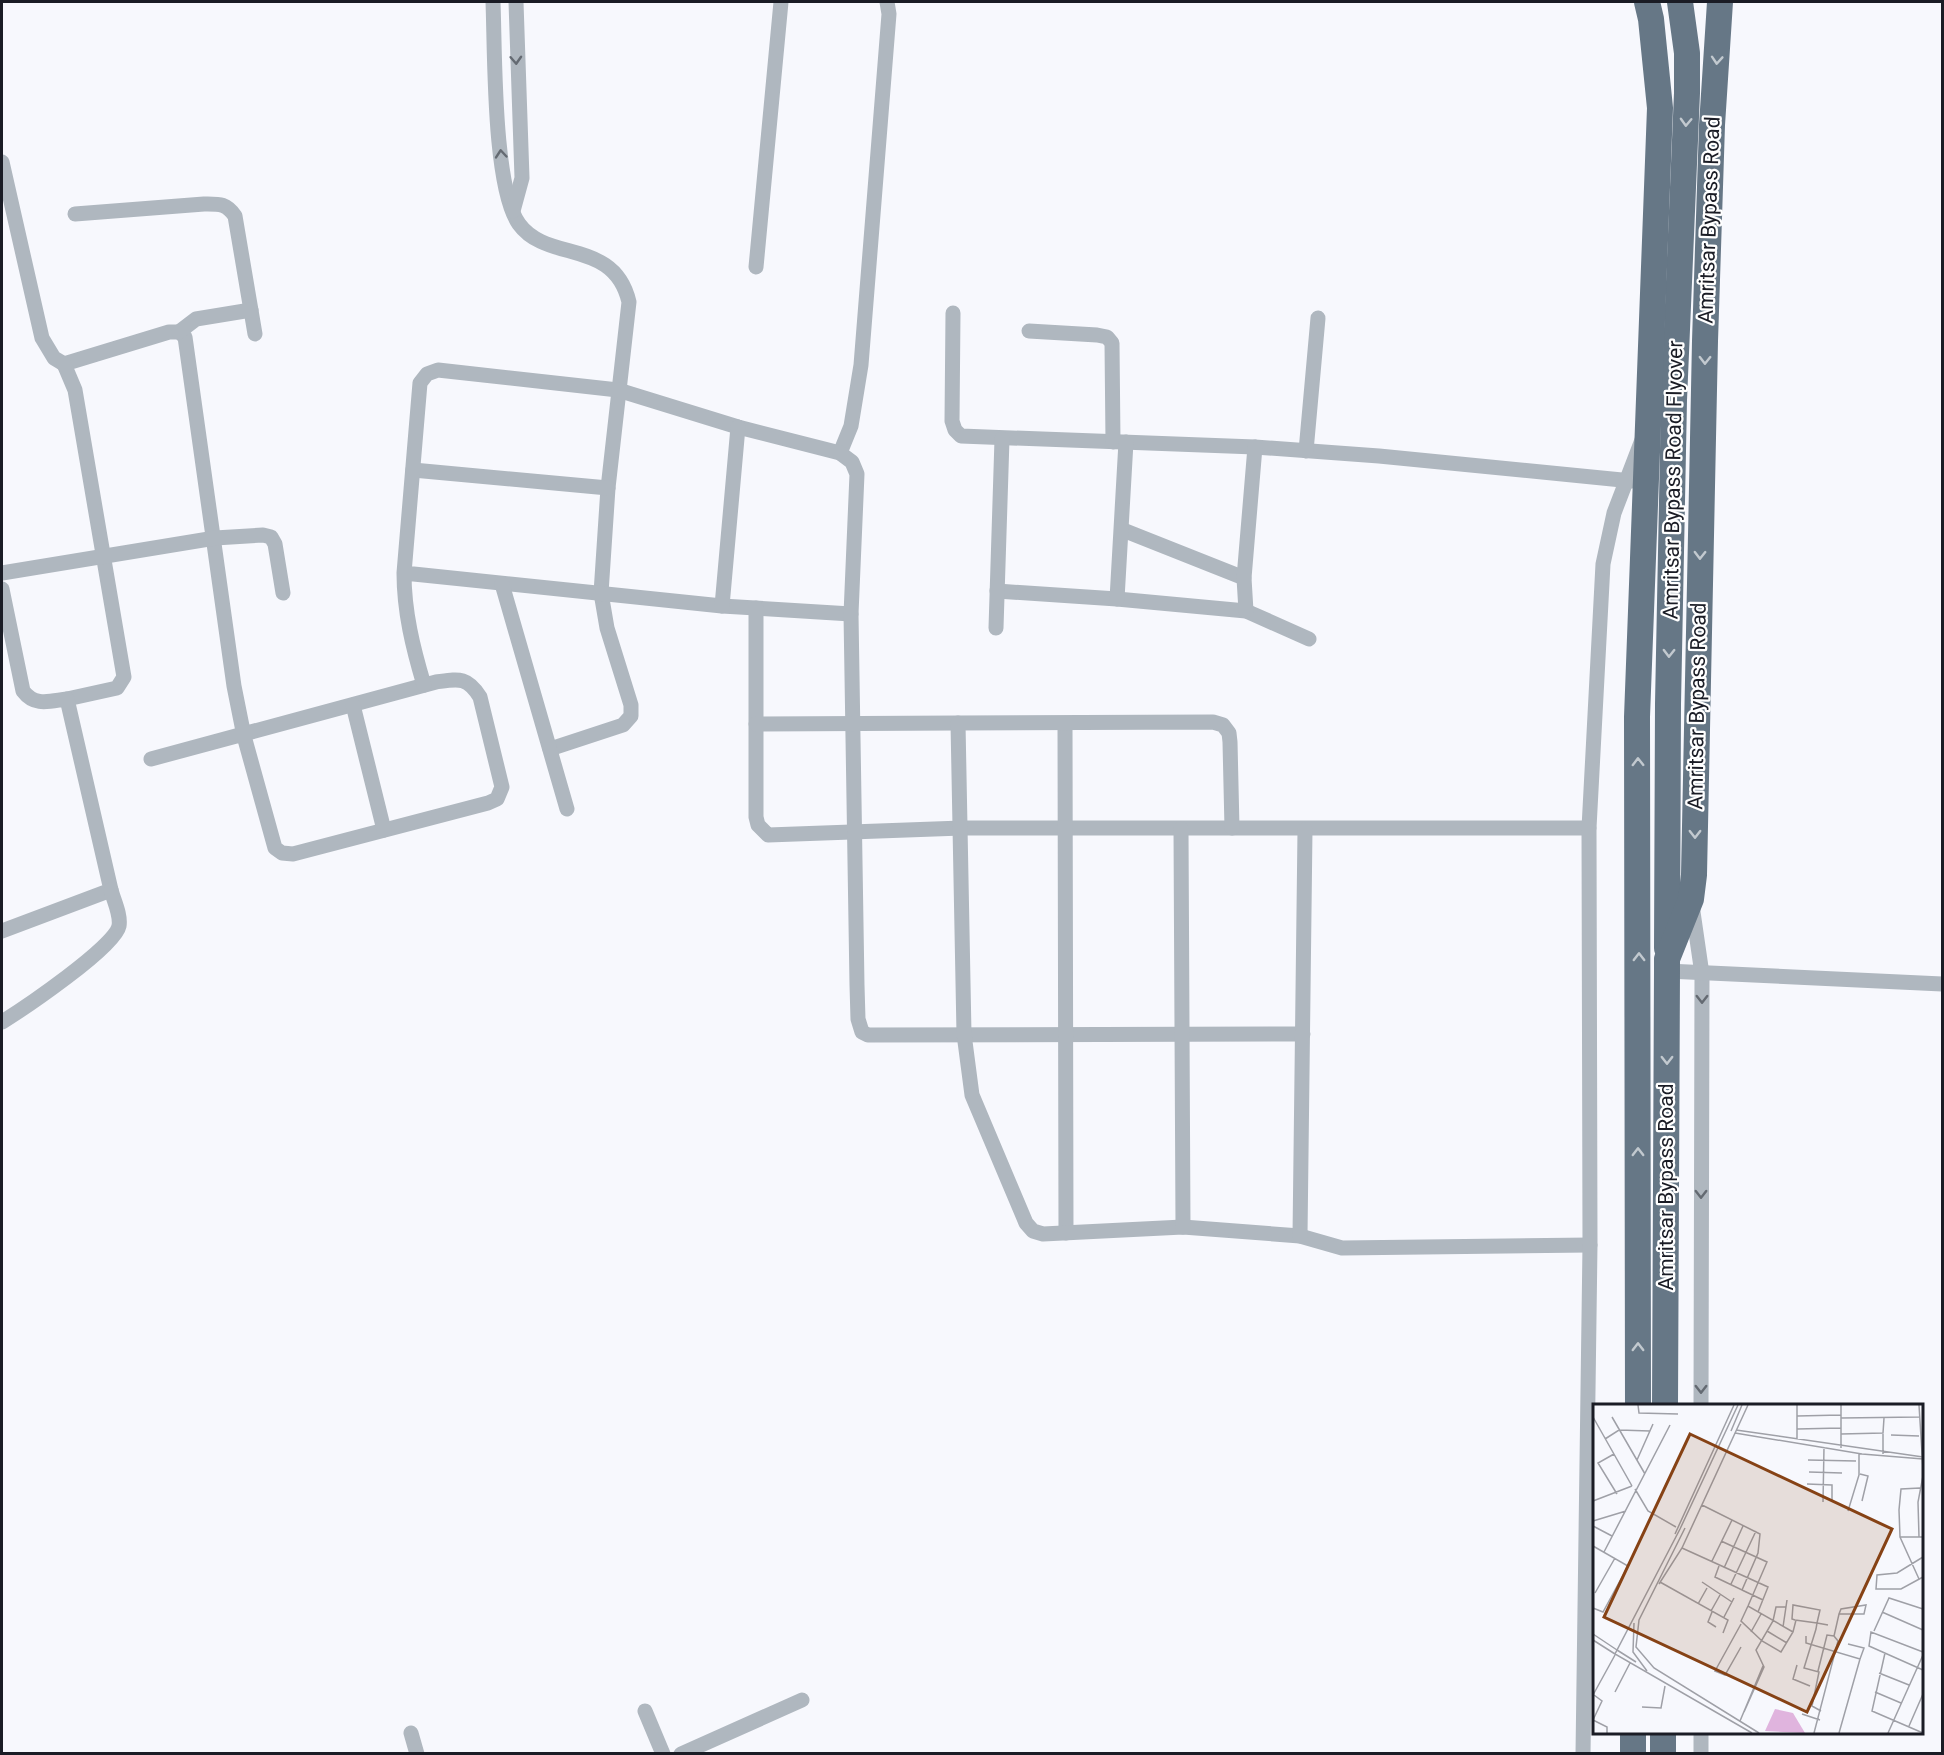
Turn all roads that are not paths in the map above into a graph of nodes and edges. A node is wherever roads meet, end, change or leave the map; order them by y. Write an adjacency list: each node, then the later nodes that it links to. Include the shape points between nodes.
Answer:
1 (493, 2): 9 (street, one-way to 1, via 507,199 501,158)
2 (516, 2): 9 (street, one-way to 9, via 522,178)
3 (781, 2): 11 (street)
4 (887, 2): 25 (street, via 861,365 851,426)
5 (1647, 2): 27 (highway, Amritsar Bypass Road, via 1660,108 1649,422)
6 (1680, 2): 69 (highway, Amritsar Bypass Road Flyover, one-way to 69, via 1687,93 1674,400)
7 (1720, 2): 67 (highway, Amritsar Bypass Road, one-way to 67, via 1710,194)
8 (2, 162): 18 (street, via 42,338 47,349)
9 (513, 211): 19 (street, via 532,237 598,260 626,288 629,302)
10 (75, 214): 12 (street, via 204,204 229,207 234,216)
11 (756, 267)
12 (251, 310): 16 (street, via 196,319); 17 (street)
13 (952, 313): 21 (street, via 955,430 961,436)
14 (1318, 318): 24 (street)
15 (1029, 331): 22 (street, via 1097,335 1112,343)
16 (179, 332): 18 (street); 30 (street, via 188,345)
17 (255, 334)
18 (64, 364): 31 (street, via 75,390)
19 (618, 390): 20 (street); 26 (street, via 438,370 420,383); 28 (street)
20 (738, 427): 25 (street); 41 (street)
21 (1002, 439): 22 (street); 37 (street)
22 (1119, 442): 23 (street); 29 (street)
23 (1255, 447): 24 (street); 34 (street)
24 (1306, 451): 27 (street)
25 (840, 453): 44 (street, via 852,462 857,474)
26 (413, 470): 28 (street); 33 (street)
27 (1636, 481): 61 (street, via 1614,513 1603,564); 81 (highway, Amritsar Bypass Road, one-way to 27)
28 (608, 488): 39 (street)
29 (1122, 530): 34 (street); 40 (street)
30 (215, 538): 31 (street); 38 (street, via 271,537); 54 (street)
31 (105, 556): 32 (street); 48 (street, via 124,677 117,688)
32 (2, 573)
33 (404, 573): 35 (street); 47 (street, via 404,601)
34 (1244, 578): 43 (street)
35 (502, 584): 39 (street); 55 (street)
36 (2, 589): 48 (street, via 23,692 39,703)
37 (997, 591): 40 (street); 45 (street)
38 (283, 592)
39 (601, 592): 41 (street); 55 (street, via 631,716 623,725)
40 (1117, 599): 43 (street)
41 (722, 606): 42 (street)
42 (756, 608): 44 (street); 52 (street)
43 (1246, 611): 46 (street)
44 (852, 614): 50 (street)
45 (996, 628)
46 (1309, 639)
47 (424, 685): 49 (street); 63 (street, via 458,679 472,684 480,697 501,793 488,803)
48 (68, 699): 66 (street)
49 (353, 705): 54 (street); 63 (street)
50 (852, 723): 51 (street); 52 (street); 65 (street)
51 (958, 723): 53 (street); 58 (street)
52 (756, 724): 65 (street, via 756,817 762,832)
53 (1065, 724): 59 (street); 60 (street, via 1223,725 1230,742)
54 (244, 736): 56 (street); 63 (street, via 275,848 282,853 293,854)
55 (550, 749): 57 (street)
56 (151, 759)
57 (567, 809)
58 (962, 828): 59 (street); 65 (street); 74 (street)
59 (1066, 828): 62 (street); 75 (street)
60 (1233, 828): 62 (street); 64 (street)
61 (1589, 828): 64 (street); 80 (street)
62 (1181, 829): 73 (street)
63 (384, 830)
64 (1305, 830): 76 (street)
65 (853, 832): 74 (street, via 859,1027 868,1035)
66 (111, 890): 68 (street); 72 (street, via 119,919 115,936)
67 (1691, 899): 69 (highway, Amritsar Bypass Road); 70 (street)
68 (2, 931)
69 (1667, 965): 70 (street); 82 (highway, Amritsar Bypass Road, one-way to 82)
70 (1702, 974): 71 (street); 83 (street, one-way to 83)
71 (1942, 984)
72 (2, 1022)
73 (1180, 1032): 75 (street); 76 (street); 77 (street)
74 (964, 1034): 75 (street); 78 (street, via 972,1095 1026,1223 1043,1234)
75 (1067, 1034): 78 (street)
76 (1303, 1034): 79 (street)
77 (1183, 1227): 78 (street); 79 (street)
78 (1066, 1233)
79 (1300, 1236): 80 (street, via 1342,1248)
80 (1590, 1245): 93 (street)
81 (1638, 1404)
82 (1665, 1404)
83 (1701, 1404)
84 (802, 1700): 92 (street)
85 (645, 1711): 91 (street)
86 (411, 1733): 90 (street)
87 (1633, 1734): 94 (highway)
88 (1663, 1734): 95 (highway)
89 (1701, 1734): 96 (street)
90 (417, 1754)
91 (663, 1754)
92 (681, 1754)
93 (1583, 1754)
94 (1633, 1754)
95 (1663, 1754)
96 (1701, 1754)

